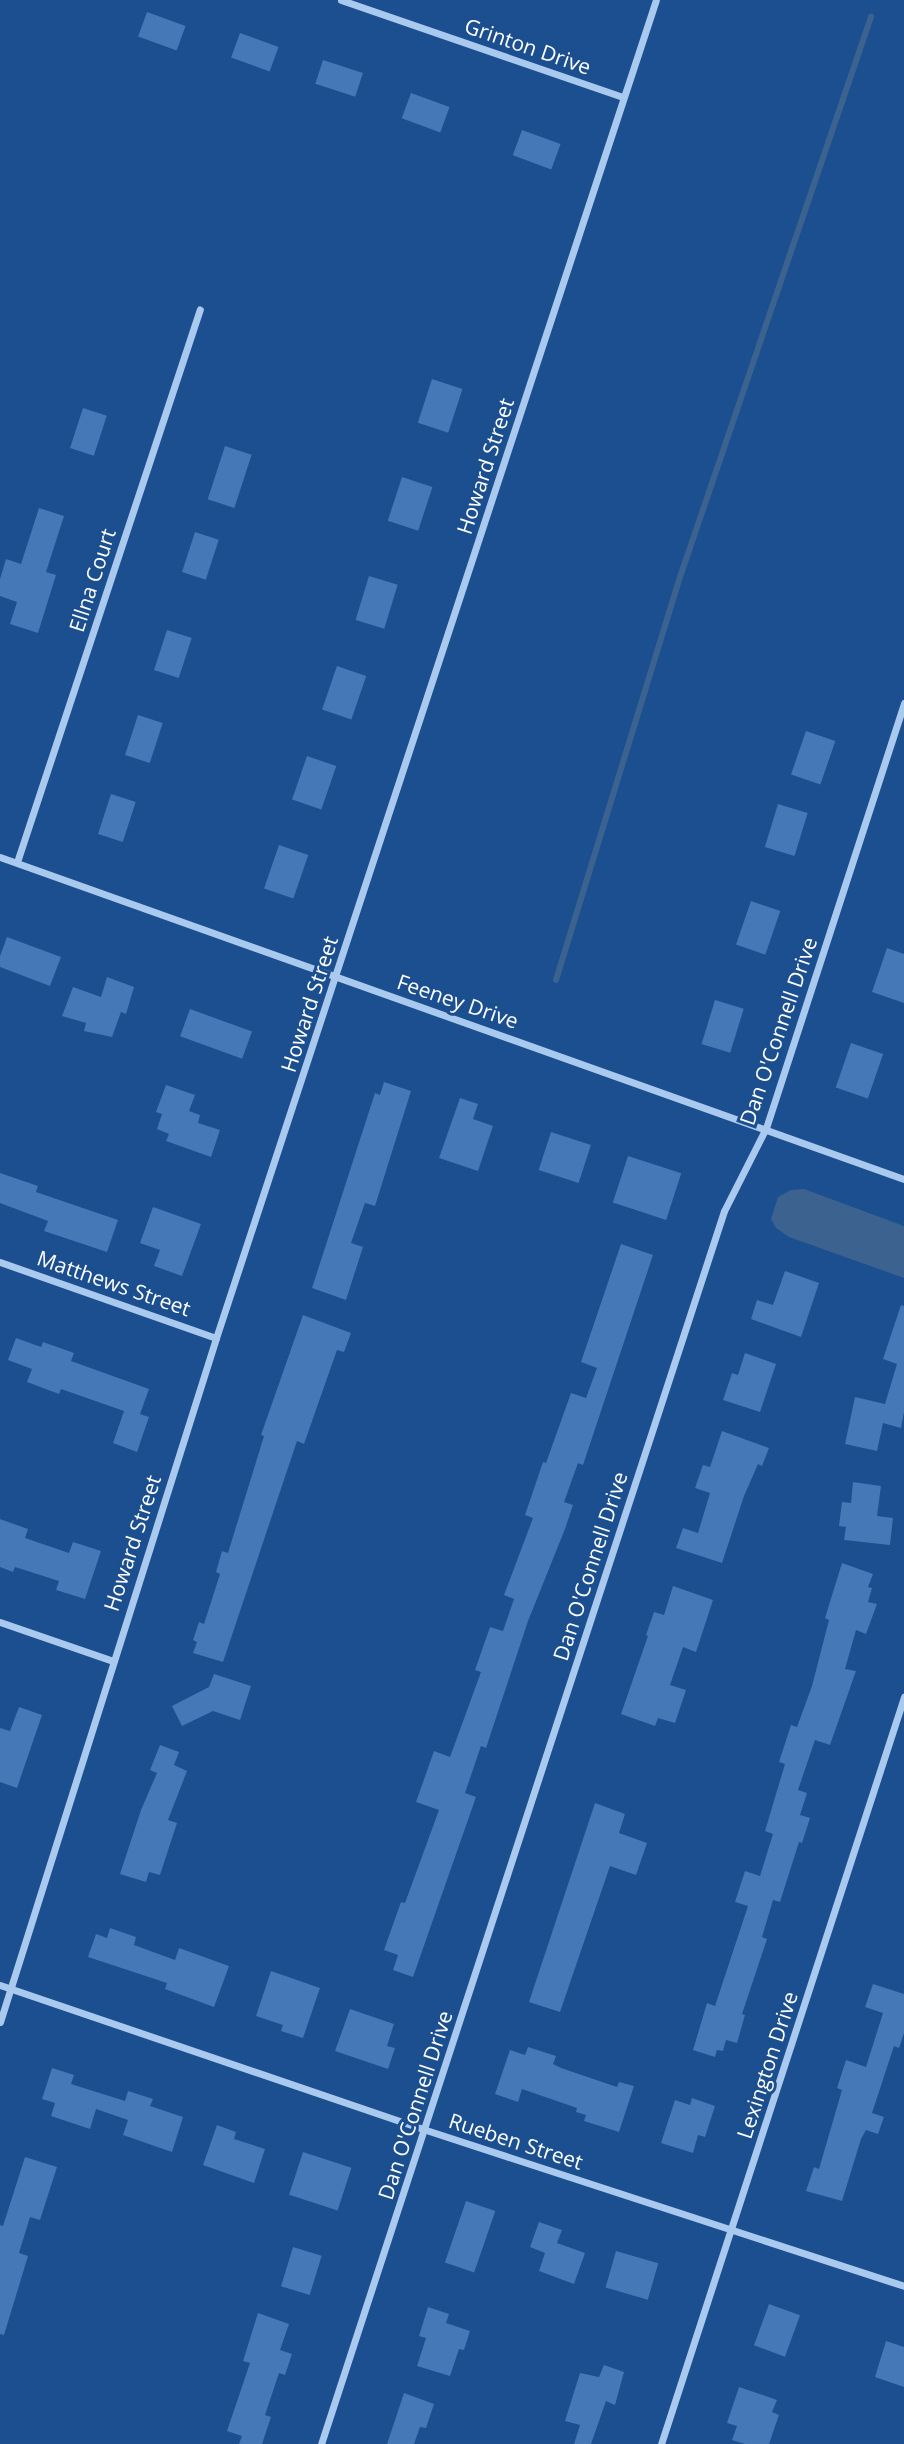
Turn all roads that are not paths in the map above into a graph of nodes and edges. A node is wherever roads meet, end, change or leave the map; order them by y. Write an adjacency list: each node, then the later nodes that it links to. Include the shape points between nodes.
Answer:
1 (341, 0): 3 (street, Grinton Drive)
2 (656, 0): 3 (street, Howard Street)
3 (623, 97): 8 (street, Howard Street)
4 (200, 309): 7 (street, Ellna Court)
5 (904, 703): 9 (street, Dan O'Connell Drive)
6 (0, 856): 7 (street, Feeney Drive)
7 (17, 862): 8 (street, Feeney Drive)
8 (336, 977): 9 (street, Feeney Drive); 12 (street, Howard Street)
9 (766, 1128): 10 (street, Feeney Drive); 19 (street, Dan O'Connell Drive, via 724,1211)
10 (904, 1179)
11 (0, 1262): 12 (street, Matthews Street)
12 (216, 1338): 14 (street, Howard Street)
13 (0, 1622): 14 (street)
14 (113, 1661): 17 (street, Howard Street)
15 (904, 1697): 20 (street, Lexington Drive)
16 (0, 1985): 17 (street, Rueben Street)
17 (11, 1989): 18 (street, Howard Street); 19 (street, Rueben Street)
18 (0, 2022)
19 (426, 2130): 20 (street, Rueben Street); 22 (street, Dan O'Connell Drive)
20 (732, 2230): 21 (street, Rueben Street); 23 (street, Lexington Drive)
21 (904, 2286)
22 (321, 2444)
23 (661, 2444)

